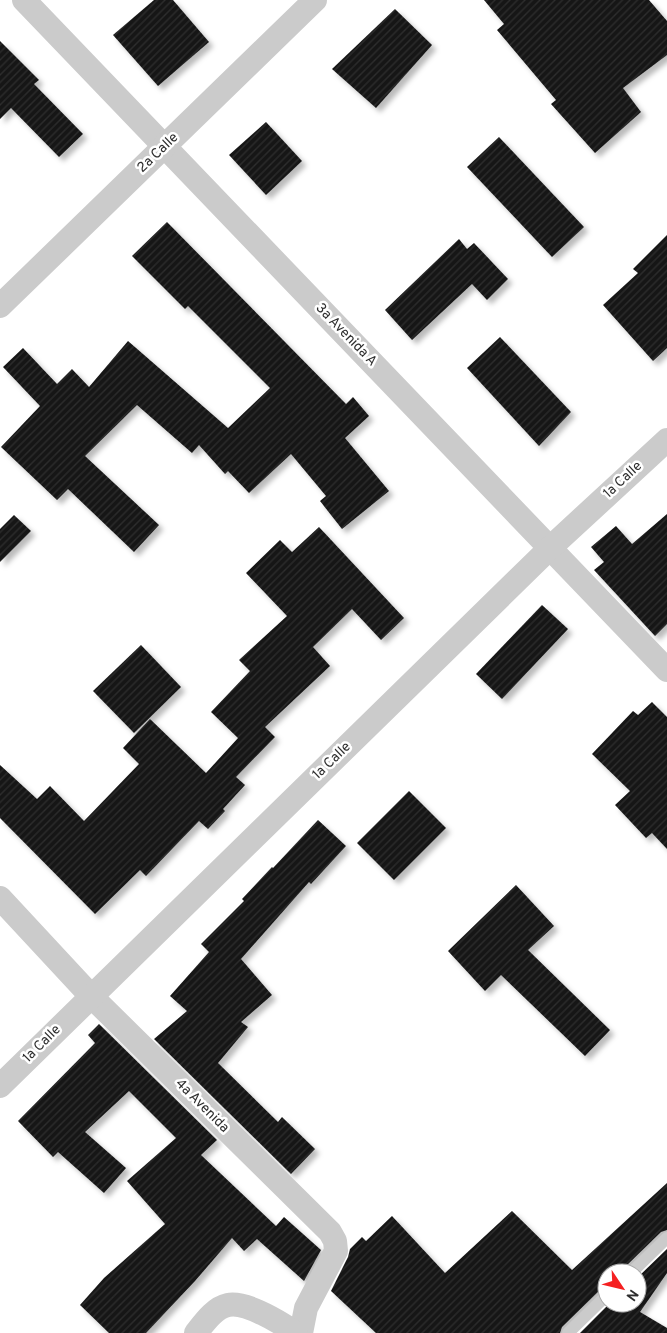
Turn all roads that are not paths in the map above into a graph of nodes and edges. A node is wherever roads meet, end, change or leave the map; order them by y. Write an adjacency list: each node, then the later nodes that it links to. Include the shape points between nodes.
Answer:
1 (24, 0): 3 (street, 3a Avenida A)
2 (315, 0): 3 (street, 2a Calle)
3 (164, 146): 4 (street, 2a Calle); 6 (street, 3a Avenida A)
4 (0, 306)
5 (667, 440): 6 (street, 1a Calle)
6 (551, 547): 7 (street, 3a Avenida A); 9 (street, 1a Calle)
7 (667, 670)
8 (0, 898): 9 (street, 4a Avenida)
9 (91, 996): 10 (street, 1a Calle); 16 (street, 4a Avenida, via 330,1232 336,1251 306,1308)
10 (0, 1086)
11 (667, 1238): 12 (lane)
12 (641, 1263)
13 (597, 1305): 17 (lane)
14 (196, 1333): 15 (street, via 212,1315 228,1305 248,1308)
15 (296, 1333)
16 (301, 1333)
17 (568, 1333)

